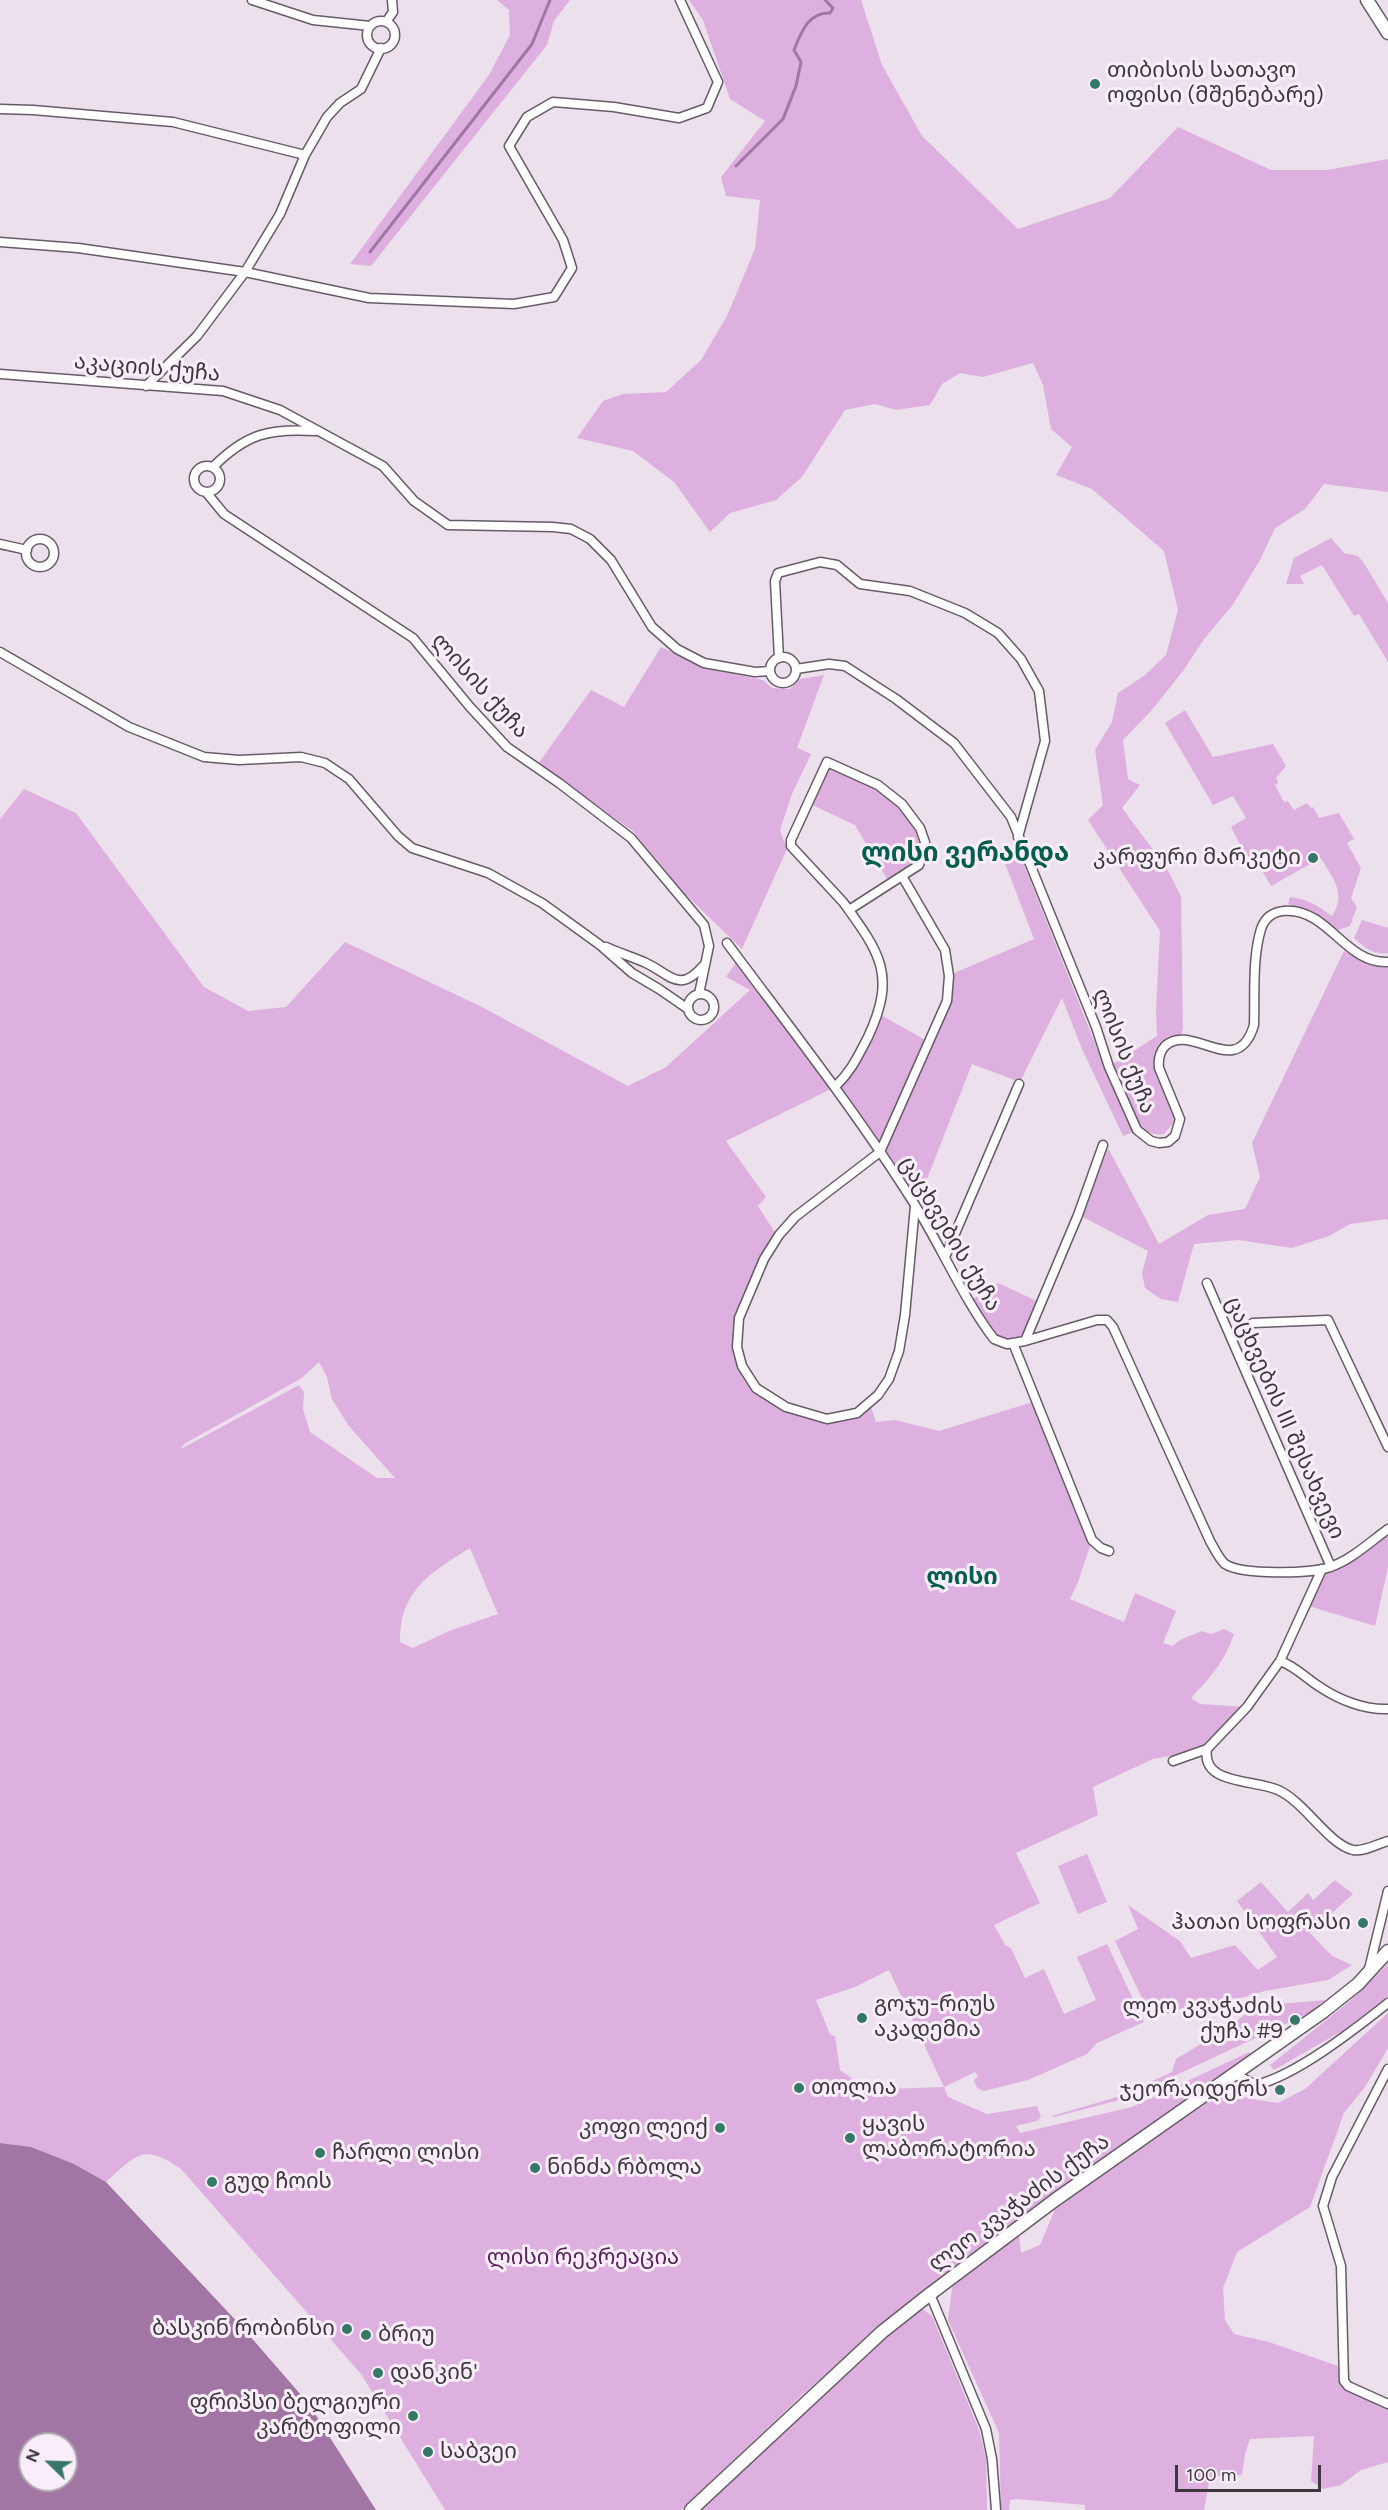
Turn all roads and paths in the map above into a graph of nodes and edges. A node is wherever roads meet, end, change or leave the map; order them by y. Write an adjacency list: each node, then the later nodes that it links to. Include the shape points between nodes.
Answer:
1 (252, 0): 6 (street, via 313,20)
2 (392, 0): 5 (street, via 393,12)
3 (680, 0): 12 (street, via 718,82 707,108 679,118 553,102 527,117 509,146 563,240 573,268 554,297 514,304 369,298)
4 (1367, 0): 7 (main road)
5 (386, 22): 6 (street); 8 (street, via 393,28 394,37 390,45)
6 (370, 26): 8 (street, via 367,39)
7 (1388, 33)
8 (381, 48): 10 (street, via 361,90 327,117)
9 (0, 109): 10 (street, via 173,122)
10 (305, 154): 12 (street, via 280,214)
11 (0, 242): 12 (street, via 78,248)
12 (245, 272): 14 (street, via 197,336)
13 (0, 374): 14 (street, აკაციის ქუჩა)
14 (146, 386): 15 (street, აკაციის ქუჩა, via 223,391 280,410)
15 (318, 431): 16 (street, via 280,429 254,436 230,450); 23 (street, via 383,466 414,501 448,525 553,527 571,529 590,539 612,560 652,627 677,649 704,663)
16 (213, 467): 17 (street, via 220,482 216,489); 17 (street, via 200,468 194,478 196,486)
17 (206, 492): 30 (street, ლისის ქუჩა, via 224,513 413,638 507,747 631,838 704,925 709,946)
18 (0, 544): 19 (street)
19 (27, 550)
20 (0, 652): 28 (street, via 129,727 204,756 239,760 300,757 325,763 349,779 412,848 488,873 542,903)
21 (779, 658): 22 (street, via 792,661); 23 (street); 24 (street, via 775,581 778,573 820,562 837,565 860,584 910,591 965,613 998,633 1021,659 1039,691 1045,741)
22 (796, 669): 23 (street, via 792,680 782,683 772,678); 24 (street, ლისის ქუჩა, via 845,666 934,726 954,743 1011,817)
23 (770, 671)
24 (1018, 838): 29 (street, ლისის ქუჩა, via 1137,1130 1159,1143 1175,1136 1180,1119 1159,1068 1161,1053 1174,1040 1219,1050 1239,1048 1246,1041 1254,1025 1259,935 1267,919 1282,910 1301,913 1367,958)
25 (902, 876): 26 (street); 26 (street, via 919,865 924,854 920,828 902,804 878,785 827,762 791,846); 36 (street, via 945,950 949,976 947,1000)
26 (849, 910): 34 (street, via 879,959 885,980 879,1014 851,1071)
27 (727, 943): 34 (street, ცაცხვების ქუჩა)
28 (600, 945): 30 (street, via 647,964 673,980 689,979); 32 (street, via 632,974)
29 (1388, 962)
30 (705, 964): 31 (street, ლისის ქუჩა)
31 (699, 994): 32 (street, via 689,1001); 32 (street, via 713,1002 711,1014 700,1020)
32 (688, 1010)
33 (1019, 1084): 38 (street)
34 (835, 1087): 36 (street, ცაცხვების ქუჩა)
35 (1103, 1145): 41 (street)
36 (880, 1152): 37 (street, ცაცხვების ქუჩა); 37 (street, via 795,1217 764,1259 739,1318 737,1347 742,1366 756,1388 786,1407 827,1419 857,1413 878,1395 889,1379 899,1351)
37 (915, 1206): 38 (street, ცაცხვების ქუჩა)
38 (945, 1257): 42 (street, ცაცხვების ქუჩა, via 987,1330 1000,1342)
39 (1207, 1283): 46 (street, ცაცხვების III შესახვევი)
40 (1252, 1323): 43 (street, via 1328,1320)
41 (1025, 1341): 42 (street); 46 (street, via 1107,1320 1210,1541 1225,1563 1277,1572)
42 (1013, 1343): 45 (street, via 1092,1540)
43 (1388, 1447)
44 (1388, 1529): 46 (street, via 1346,1560)
45 (1109, 1551)
46 (1326, 1568): 47 (street)
47 (1280, 1661): 48 (street, via 1322,1689 1367,1709); 49 (street, via 1247,1707)
48 (1388, 1709)
49 (1208, 1749): 50 (street); 51 (street, via 1206,1759 1211,1771 1278,1791 1297,1802 1343,1846 1360,1851)
50 (1173, 1761)
51 (1388, 1841)
52 (1388, 1891): 54 (street)
53 (1388, 1951): 54 (main road, ლეო კვაჭაძის ქუჩა)
54 (1369, 1972): 57 (main road, ლეო კვაჭაძის ქუჩა, via 1324,2011)
55 (1388, 2002): 57 (street, via 1350,2033 1280,2077 1256,2085)
56 (1388, 2069): 59 (street, via 1332,2177 1323,2206 1341,2266 1344,2380 1348,2386)
57 (1235, 2074): 58 (main road, ლეო კვაჭაძის ქუჩა, via 1055,2200)
58 (930, 2294): 60 (main road, ლეო კვაჭაძის ქუჩა, via 882,2332); 61 (street, via 986,2429)
59 (1388, 2404)
60 (691, 2510)
61 (996, 2510)

